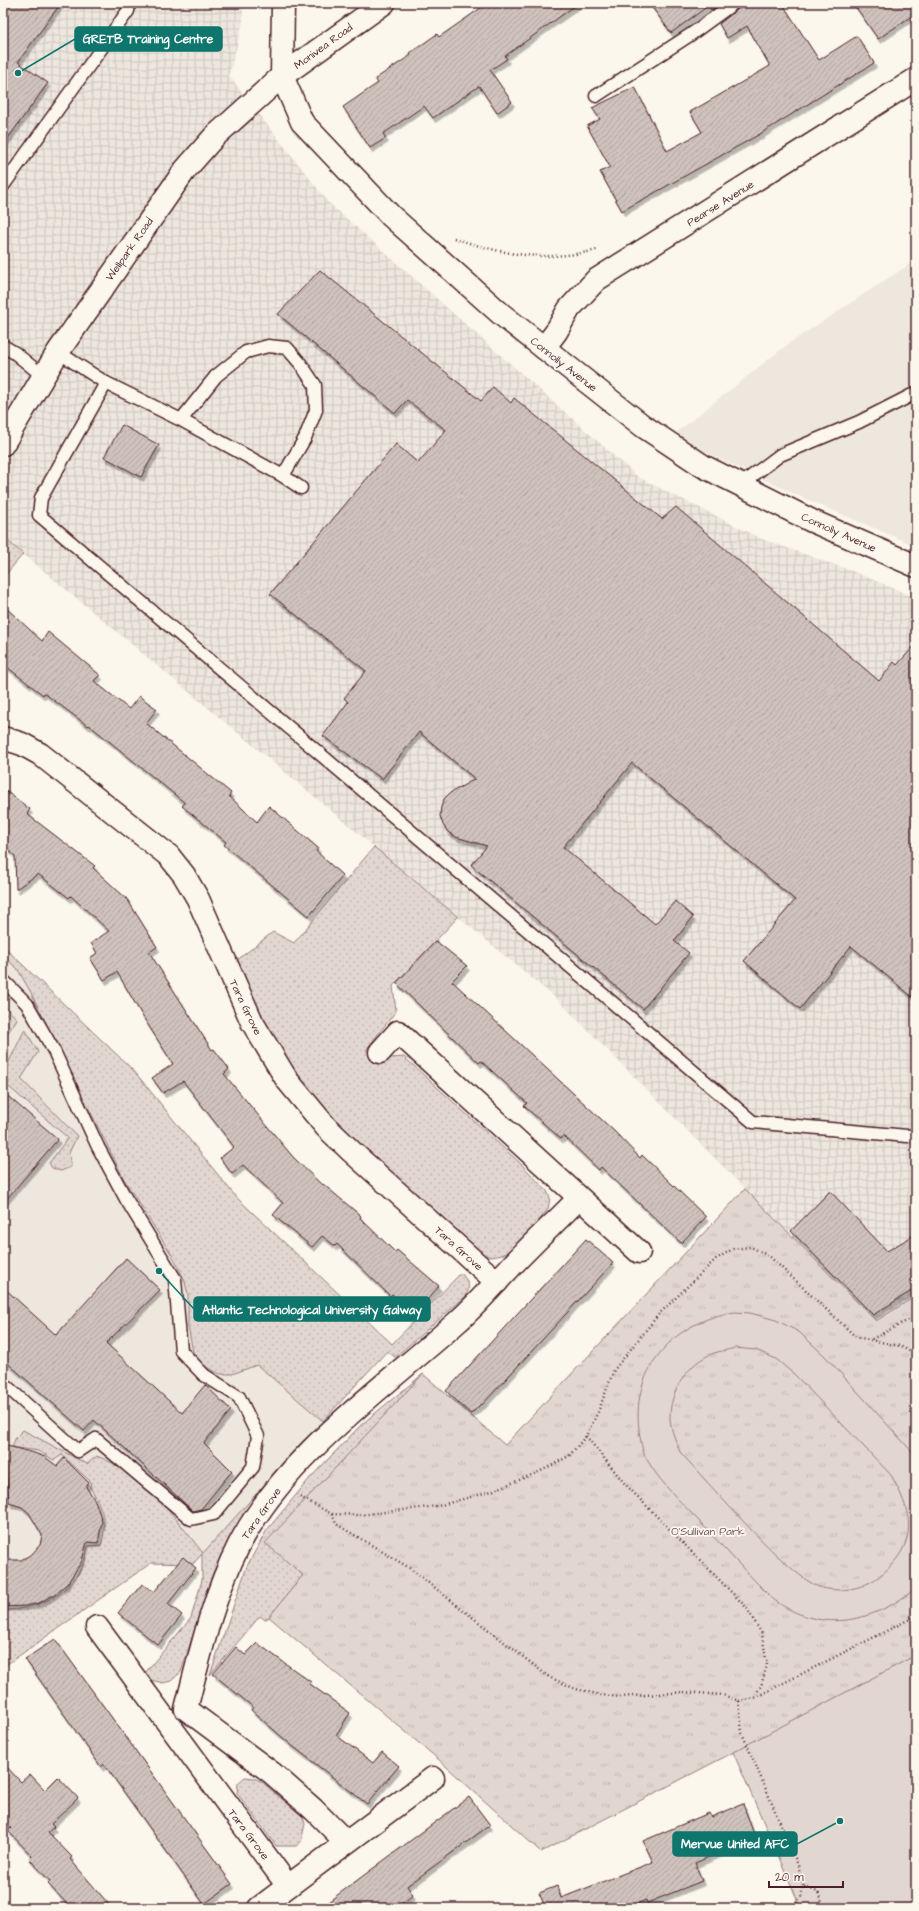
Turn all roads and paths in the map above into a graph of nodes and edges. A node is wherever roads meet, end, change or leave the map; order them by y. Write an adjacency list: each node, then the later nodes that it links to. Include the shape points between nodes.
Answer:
1 (130, 3): 8 (lane, via 128,11)
2 (283, 3): 5 (street)
3 (384, 3): 5 (street, Monivea Road)
4 (734, 3): 7 (lane)
5 (282, 76): 12 (street, Connolly Avenue, via 302,122 391,216 501,314); 13 (street, Wellpark Road, via 214,137 185,170)
6 (916, 79): 12 (street, Pearse Avenue, via 596,280 569,309)
7 (596, 96)
8 (3, 186)
9 (447, 236): 10 (path, via 487,250 545,257 576,255)
10 (604, 248)
11 (3, 346): 14 (lane)
12 (544, 348): 20 (street, Connolly Avenue, via 644,426 703,466)
13 (58, 352): 14 (street, Wellpark Road); 15 (lane)
14 (43, 376): 18 (street, Wellpark Road)
15 (106, 383): 17 (lane); 26 (lane, via 41,498 39,515 753,1122)
16 (916, 393): 20 (lane, via 859,422 780,455)
17 (181, 420): 19 (lane); 19 (lane, via 216,376 246,352 268,346 287,348 315,385 316,410 305,438)
18 (3, 444)
19 (283, 476): 21 (lane)
20 (740, 485): 22 (street, Connolly Avenue, via 812,521)
21 (301, 488)
22 (916, 566)
23 (3, 738): 29 (street, Tara Grove, via 22,744 40,754 169,856 198,899 252,1022 287,1080 326,1127)
24 (3, 980): 33 (lane, via 27,1004 54,1051 98,1147 126,1199 175,1279 181,1351 204,1375 239,1397 258,1436 253,1467 214,1514 192,1519 96,1439 78,1451)
25 (380, 1052): 27 (street, via 398,1032)
26 (916, 1135)
27 (579, 1198): 28 (street); 29 (street, Tara Grove)
28 (639, 1252)
29 (497, 1282): 35 (street, Tara Grove, via 455,1324 332,1430)
30 (916, 1316): 31 (path)
31 (872, 1339): 32 (path, via 900,1346); 34 (path, via 856,1337 770,1256 751,1247 733,1249 716,1259 659,1314 614,1370)
32 (916, 1355)
33 (3, 1383)
34 (586, 1436): 36 (path, via 569,1456 541,1471 492,1491 438,1506 358,1515); 39 (path, via 625,1484 746,1608 762,1634 766,1665 761,1686)
35 (281, 1484): 36 (path); 41 (street, Tara Grove, via 252,1523 227,1571 204,1639)
36 (332, 1514): 40 (path, via 336,1524 408,1567 550,1677 576,1689 620,1697 684,1692 723,1695)
37 (916, 1616): 39 (path)
38 (97, 1627): 42 (street, Tara Grove)
39 (754, 1698): 40 (path)
40 (740, 1702): 46 (path, via 742,1734 798,1865)
41 (186, 1710): 42 (street); 44 (street, via 272,1773)
42 (168, 1724): 45 (street, Tara Grove)
43 (433, 1778): 44 (street)
44 (346, 1842): 45 (street)
45 (288, 1886): 47 (street)
46 (803, 1886): 48 (path, via 801,1897); 49 (path, via 818,1892)
47 (259, 1908)
48 (790, 1908)
49 (824, 1908)

